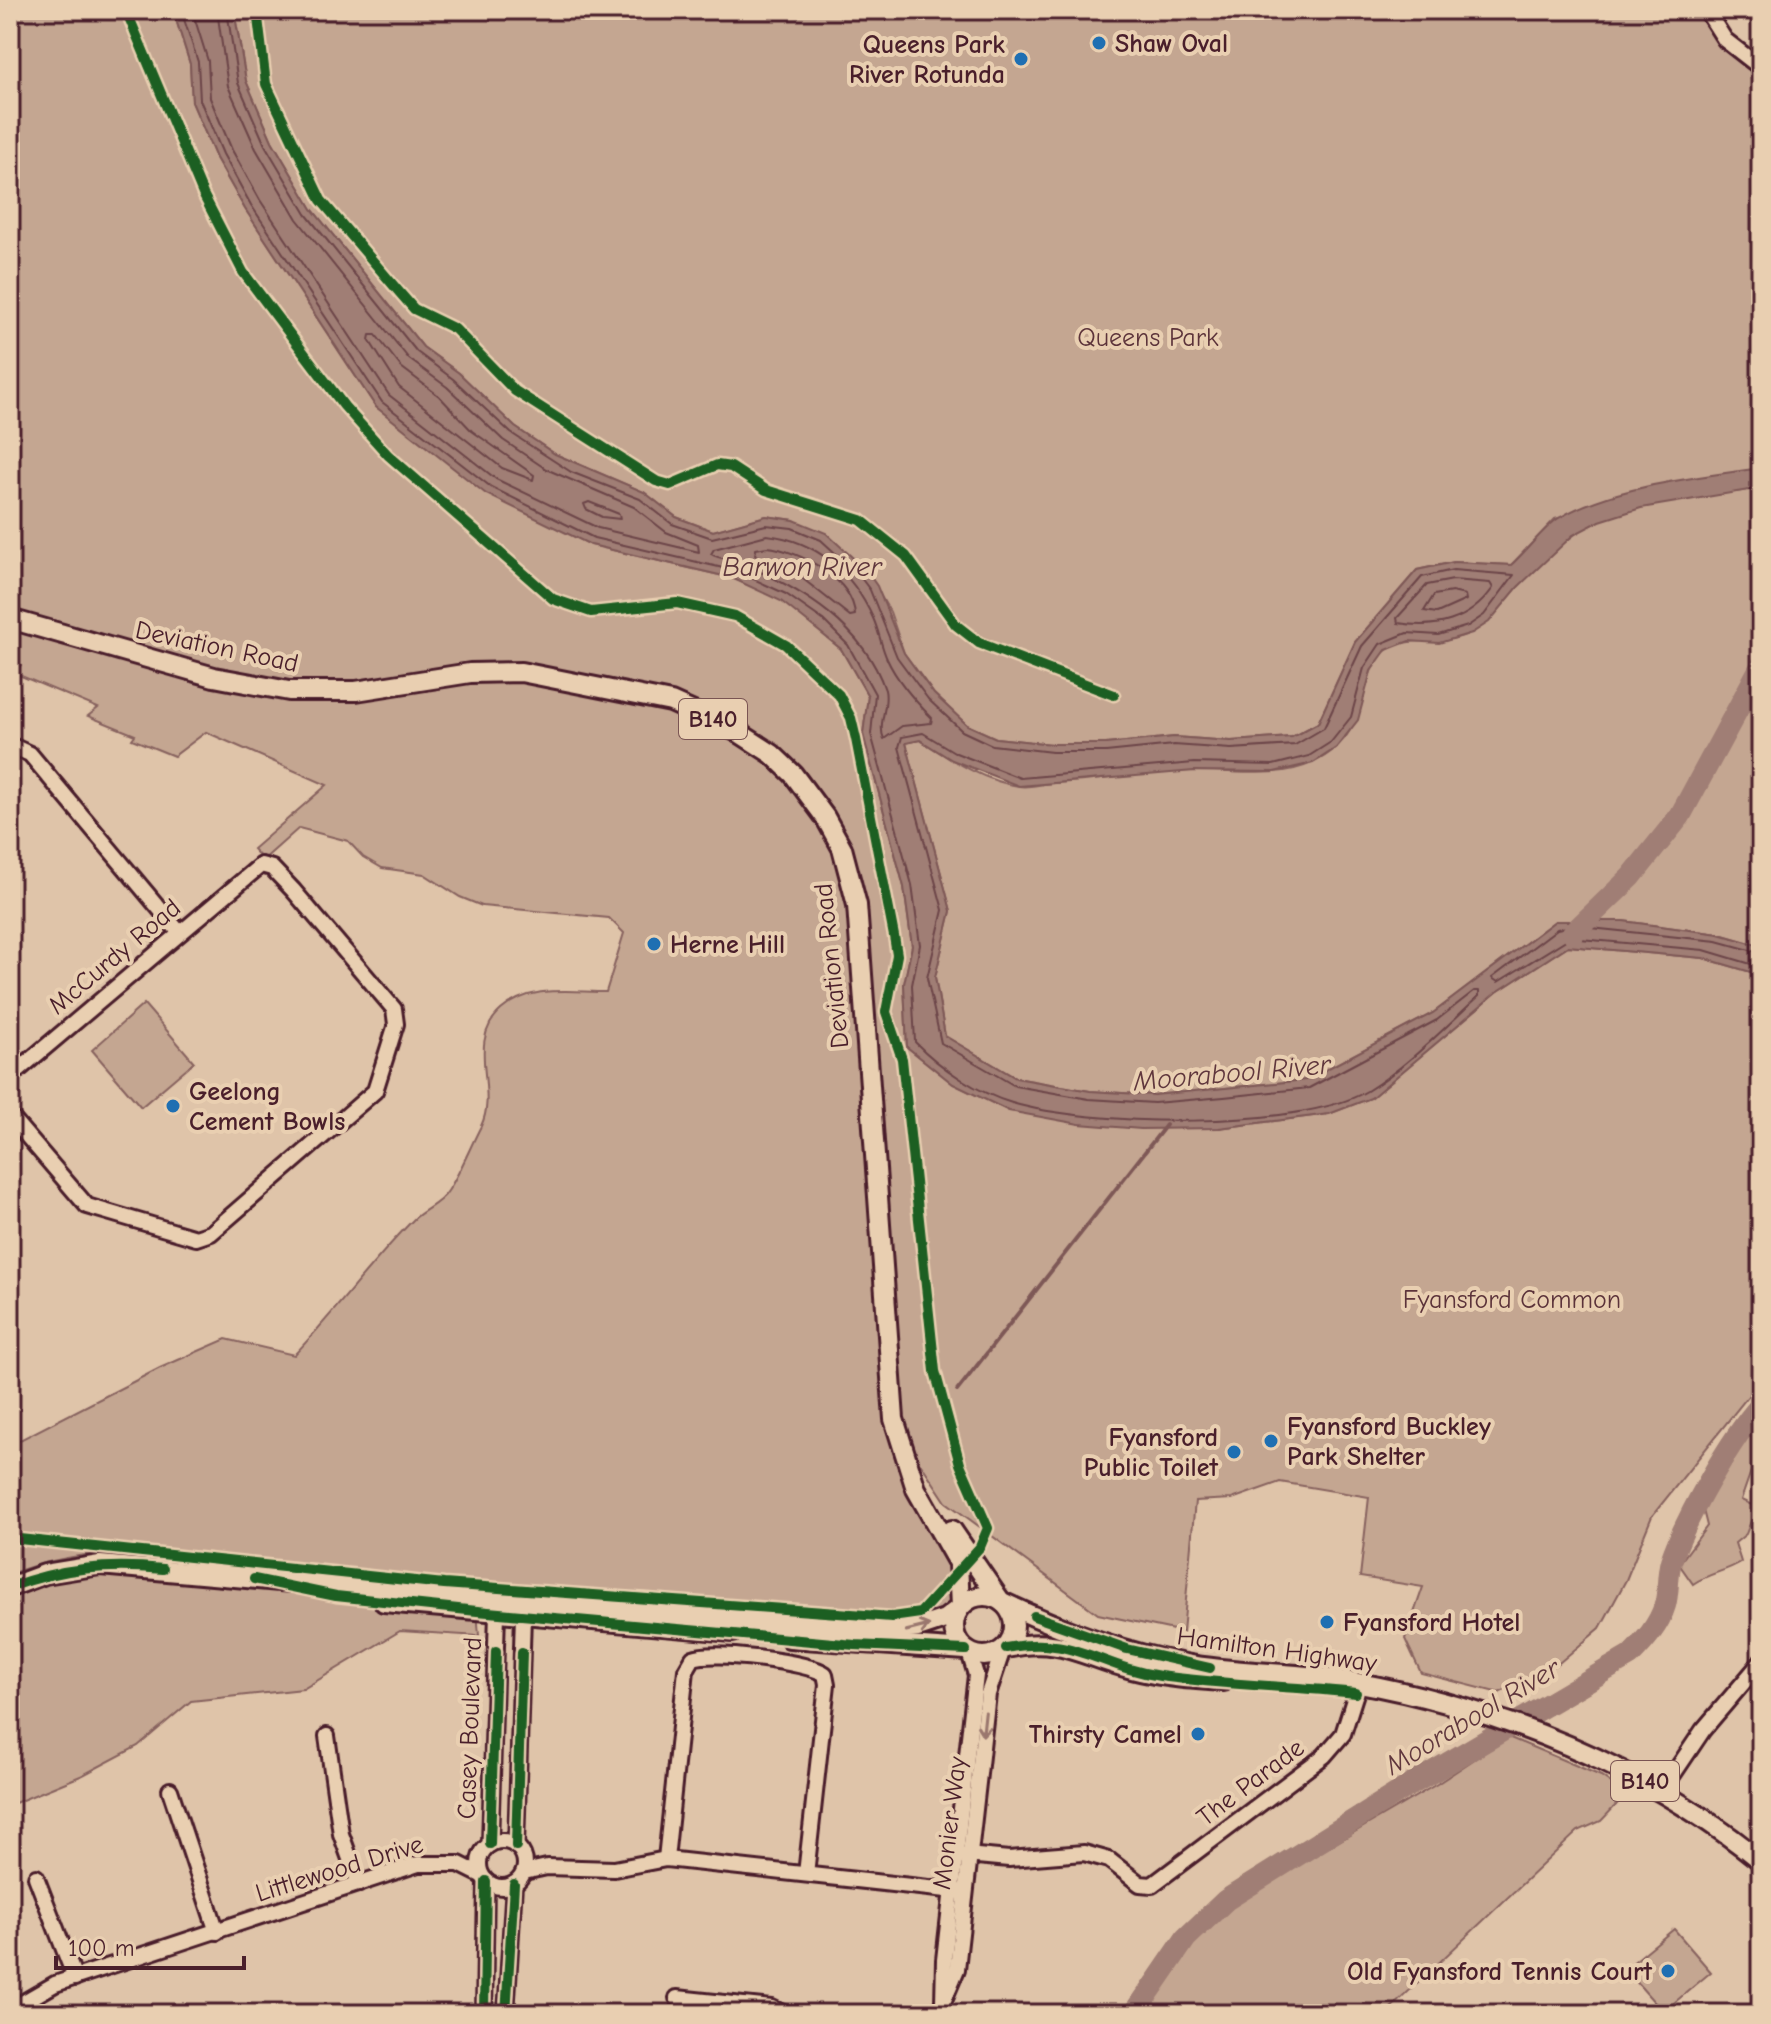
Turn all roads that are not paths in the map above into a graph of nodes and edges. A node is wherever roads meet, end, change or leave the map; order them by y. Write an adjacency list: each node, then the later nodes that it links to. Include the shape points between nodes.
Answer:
1 (1706, 10): 2 (street, via 1725,40)
2 (1761, 68)
3 (10, 619): 8 (main road, Deviation Road / B140, via 214,677 289,691 356,691 470,673 521,672 671,702 772,754 825,817 842,848 857,905 890,1378 894,1419)
4 (10, 745): 5 (street, via 30,754)
5 (179, 932): 6 (street, McCurdy Road); 7 (street, McCurdy Road, via 250,871 261,865 272,868 394,1009 396,1024 375,1091 211,1233 196,1238 87,1206)
6 (10, 1077)
7 (10, 1116)
8 (906, 1456): 11 (main road, Deviation Road / B140); 12 (main road, Deviation Road / B140, via 921,1500 958,1563)
9 (271, 1581): 10 (main road, via 100,1565 45,1574); 13 (main road); 13 (main road, via 336,1596)
10 (10, 1587)
11 (1001, 1601): 12 (main road, via 983,1595); 14 (main road, B140, via 1015,1623); 17 (main road, Hamilton Highway / B140)
12 (959, 1608): 13 (main road, one-way to 12, via 606,1605 891,1633 931,1624); 15 (main road, B140, via 955,1632)
13 (511, 1609): 15 (main road, via 855,1645); 22 (street, Casey Boulevard); 23 (street, Casey Boulevard)
14 (1004, 1648): 15 (main road, B140, via 985,1656); 17 (main road, Hamilton Highway / B140, via 1061,1644 1128,1668); 24 (street, Monier Way, one-way to 24, via 988,1694)
15 (968, 1651): 24 (street, Monier Way, via 976,1675)
16 (1761, 1662): 21 (street, via 1703,1730)
17 (1185, 1671): 18 (main road, Hamilton Highway / B140)
18 (1357, 1688): 21 (main road, Hamilton Highway / B140, via 1499,1720 1582,1751); 24 (street, The Parade, via 1343,1734 1324,1756 1155,1883 1145,1886 1090,1853 1009,1859)
19 (327, 1736): 33 (street, via 341,1834)
20 (170, 1790): 35 (street)
21 (1662, 1791): 26 (main road, Hamilton Highway / B140)
22 (485, 1849): 23 (street, via 506,1841); 27 (street, Littlewood Drive); 31 (street)
23 (520, 1851): 28 (street); 32 (street)
24 (963, 1854): 34 (street, Monier Way)
25 (666, 1859): 28 (street, via 614,1869); 29 (street); 29 (street, via 688,1665 699,1655 739,1658 808,1666 825,1674)
26 (1761, 1861)
27 (459, 1864): 31 (street, Littlewood Drive); 33 (street, Littlewood Drive, via 418,1864)
28 (547, 1867): 32 (street)
29 (806, 1874): 34 (street)
30 (36, 1877): 36 (street)
31 (484, 1878): 32 (street, via 499,1888); 40 (street)
32 (519, 1878): 41 (street)
33 (359, 1884): 35 (street, Littlewood Drive)
34 (959, 1891): 38 (street, Monier Way, via 944,1960)
35 (217, 1932): 36 (street, Littlewood Drive)
36 (75, 1978): 39 (street, Littlewood Drive)
37 (677, 1998): 42 (street, via 772,2008)
38 (941, 2008)
39 (10, 2010)
40 (484, 2014)
41 (506, 2014)
42 (785, 2014)

